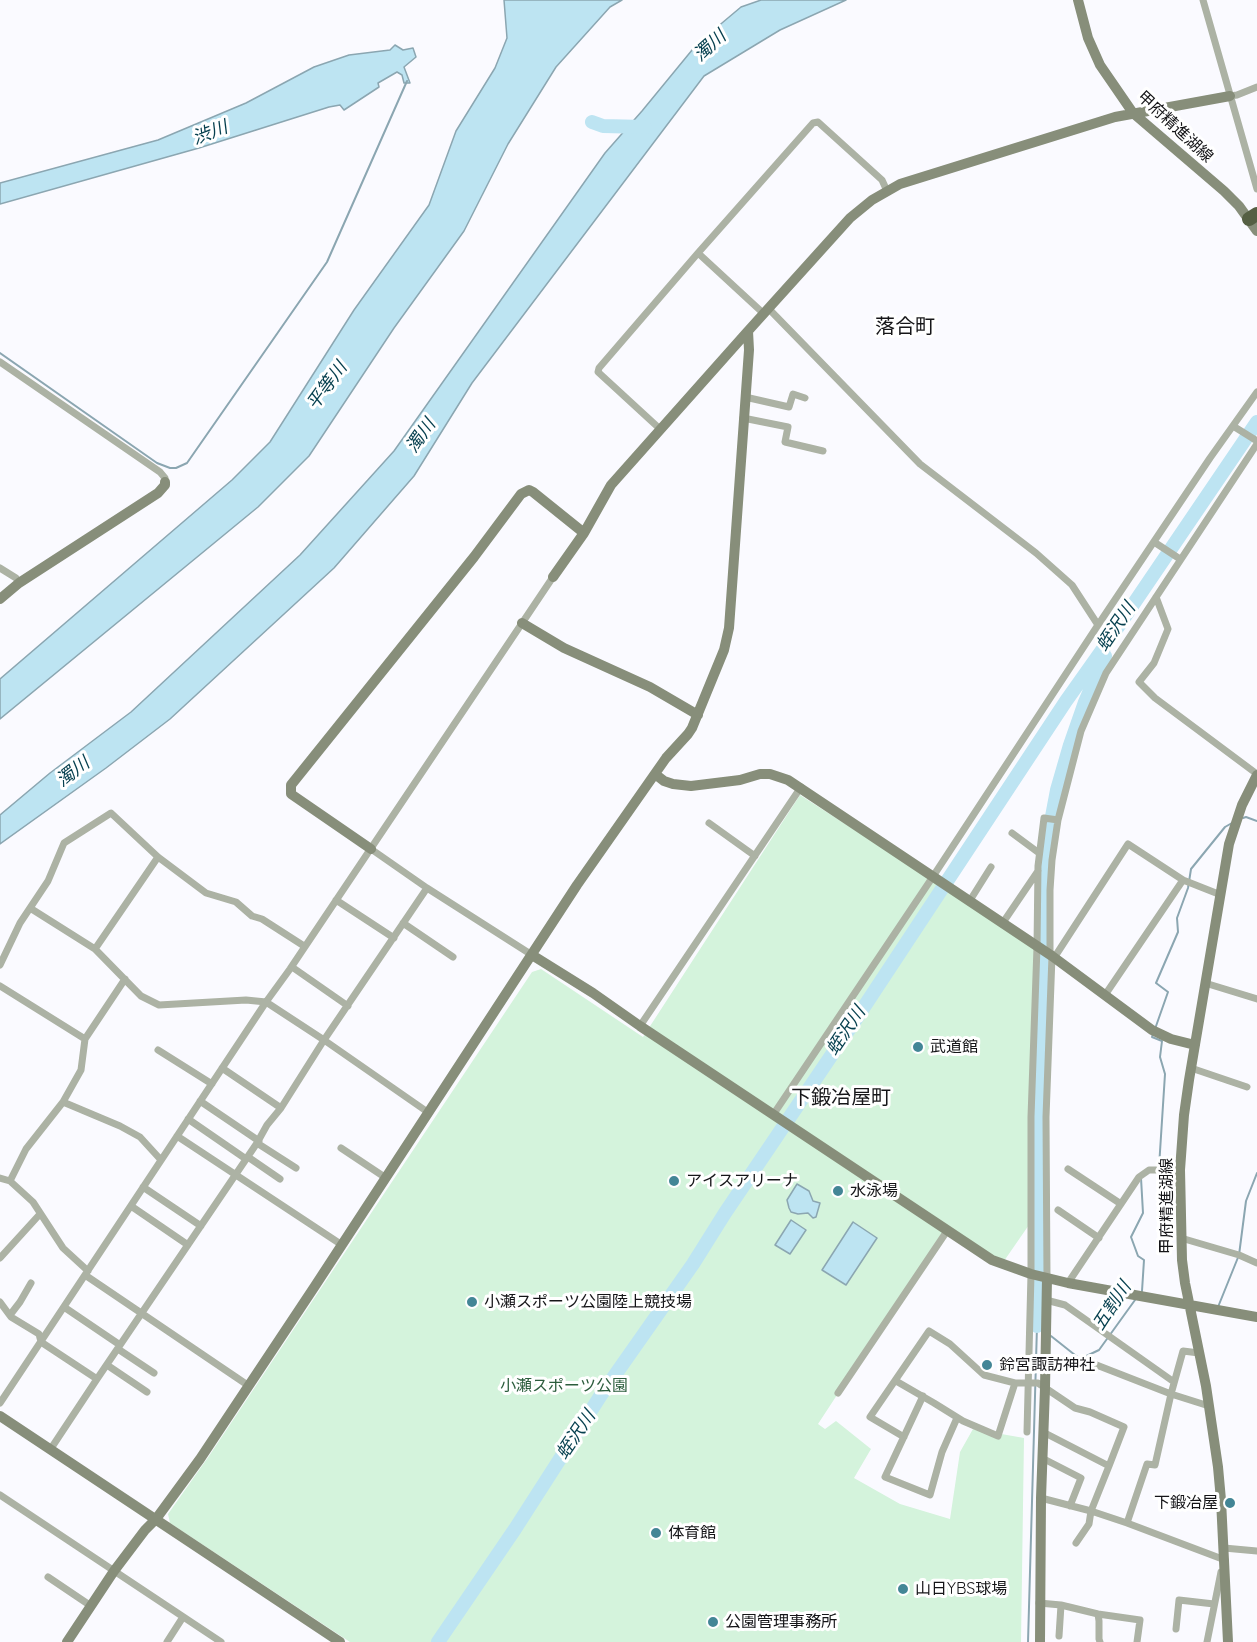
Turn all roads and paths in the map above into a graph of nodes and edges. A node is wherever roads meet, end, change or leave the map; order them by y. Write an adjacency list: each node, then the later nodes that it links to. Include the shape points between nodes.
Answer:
1 (1078, 0): 5 (street, 甲府精進湖線, via 1100,65)
2 (1203, 0): 4 (street)
3 (1257, 87): 4 (street)
4 (1230, 96): 5 (street); 6 (street)
5 (1133, 113): 7 (street); 8 (street, 甲府精進湖線)
6 (1257, 189)
7 (887, 191): 9 (street, via 882,180 818,122 813,123); 10 (street, via 850,218)
8 (1254, 221)
9 (698, 253): 10 (street); 18 (street, via 598,372)
10 (765, 311): 11 (street); 31 (street, via 920,464 1072,585)
11 (748, 331): 14 (street); 18 (street)
12 (0, 362): 21 (street, via 160,472)
13 (1257, 392): 17 (street)
14 (745, 397): 15 (street, via 789,407 793,394); 16 (street)
15 (805, 398)
16 (743, 418): 20 (street, via 788,427 785,442); 32 (street, via 729,628)
17 (1235, 427): 19 (street); 23 (street)
18 (660, 429): 22 (street, via 611,485)
19 (1257, 442): 24 (street)
20 (824, 451)
21 (165, 482): 27 (street, via 158,493)
22 (584, 533): 26 (street); 39 (street, via 533,492 521,494 468,566 291,785 291,794)
23 (1156, 544): 24 (street); 31 (street)
24 (1178, 559): 28 (street)
25 (0, 568): 27 (street)
26 (553, 577): 30 (street)
27 (19, 583): 29 (street)
28 (1156, 597): 34 (street, via 1168,629 1154,663 1139,682); 36 (street, via 1097,692 1081,731)
29 (0, 598)
30 (522, 622): 32 (street, via 564,648 650,687); 39 (street)
31 (1098, 625): 45 (street)
32 (698, 714): 33 (street, via 688,734)
33 (655, 774): 35 (street, via 664,781 691,786 770,774); 58 (street)
34 (1257, 775): 48 (street, 甲府精進湖線, via 1229,844)
35 (801, 788): 41 (street); 45 (street)
36 (1057, 820): 40 (street, via 1044,818); 59 (street, via 1050,890)
37 (709, 823): 41 (street)
38 (1012, 833): 40 (street)
39 (371, 849): 47 (street); 49 (street)
40 (1039, 853): 44 (street)
41 (755, 856): 70 (street)
42 (158, 857): 51 (street, via 111,813 64,843 48,881); 55 (street, via 206,893 236,902 252,916); 57 (street)
43 (991, 867): 50 (street)
44 (1038, 871): 53 (street); 56 (street)
45 (935, 879): 50 (street); 83 (street)
46 (1183, 880): 48 (street); 59 (street, via 1128,844); 66 (street)
47 (427, 888): 52 (street); 58 (street)
48 (1221, 895): 64 (street, 甲府精進湖線)
49 (336, 900): 54 (street); 55 (street)
50 (969, 902): 53 (street)
51 (30, 908): 57 (street); 61 (street)
52 (403, 924): 54 (street); 60 (street)
53 (1002, 924): 56 (street)
54 (394, 938): 69 (street)
55 (304, 946): 62 (street)
56 (1037, 947): 59 (street); 84 (street)
57 (95, 949): 63 (street)
58 (532, 955): 70 (street); 82 (street)
59 (1051, 956): 66 (street); 85 (street)
60 (453, 957)
61 (0, 965)
62 (292, 967): 68 (street); 69 (street)
63 (125, 980): 68 (street, via 141,996 159,1005); 71 (street)
64 (1205, 983): 67 (street); 73 (street, 甲府精進湖線)
65 (0, 986): 71 (street)
66 (1105, 995): 73 (street, via 1155,1032)
67 (1257, 999)
68 (266, 1002): 72 (street); 75 (street)
69 (348, 1006): 72 (street)
70 (640, 1026): 83 (street)
71 (85, 1039): 80 (street, via 81,1070)
72 (324, 1040): 81 (street); 82 (street)
73 (1195, 1045): 76 (street, 甲府精進湖線)
74 (158, 1050): 77 (street)
75 (222, 1068): 77 (street); 81 (street)
76 (1191, 1068): 78 (street); 94 (street, 甲府精進湖線)
77 (212, 1084): 79 (street)
78 (1247, 1087)
79 (200, 1101): 86 (street); 88 (street)
80 (63, 1102): 91 (street, via 140,1137); 99 (street, via 26,1149)
81 (281, 1108): 88 (street)
82 (429, 1113): 97 (street)
83 (776, 1117): 106 (street)
84 (1031, 1117): 85 (street); 114 (street)
85 (1046, 1117): 114 (street)
86 (188, 1119): 87 (street); 90 (street)
87 (177, 1136): 91 (street); 95 (street)
88 (258, 1142): 90 (street); 92 (street)
89 (341, 1148): 97 (street)
90 (247, 1158): 95 (street); 98 (street)
91 (161, 1160): 100 (street)
92 (296, 1168)
93 (1068, 1169): 101 (street)
94 (1180, 1170): 101 (street, via 1149,1170 1139,1177); 108 (street, 甲府精進湖線)
95 (236, 1174): 105 (street); 110 (street)
96 (0, 1178): 99 (street)
97 (386, 1178): 110 (street)
98 (280, 1179)
99 (10, 1181): 104 (street)
100 (143, 1187): 102 (street); 105 (street)
101 (1121, 1204): 107 (street)
102 (131, 1206): 109 (street); 113 (street)
103 (1058, 1210): 107 (street)
104 (40, 1214): 111 (street); 113 (street)
105 (201, 1226): 109 (street)
106 (947, 1231): 114 (street, via 992,1260); 137 (street)
107 (1099, 1238): 116 (street)
108 (1181, 1238): 112 (street); 119 (street, 甲府精進湖線)
109 (188, 1245): 121 (street)
110 (342, 1245): 135 (street)
111 (0, 1258)
112 (1257, 1263)
113 (86, 1273): 120 (street); 121 (street)
114 (1039, 1276): 116 (street); 117 (street); 134 (street)
115 (31, 1283): 122 (street)
116 (1068, 1283): 119 (street)
117 (1046, 1300): 132 (street, via 1065,1305); 134 (street, via 1046,1332)
118 (0, 1302): 122 (street)
119 (1189, 1304): 123 (street); 126 (street, 甲府精進湖線)
120 (64, 1307): 124 (street); 125 (street)
121 (142, 1314): 125 (street); 135 (street)
122 (9, 1315): 124 (street, via 39,1334)
123 (1257, 1317)
124 (41, 1342): 130 (street); 140 (street)
125 (119, 1347): 128 (street); 129 (street)
126 (1199, 1353): 132 (street, via 1183,1351); 141 (street, 甲府精進湖線)
127 (1094, 1364): 138 (street)
128 (107, 1365): 130 (street); 136 (street)
129 (154, 1373)
130 (97, 1379): 147 (street)
131 (896, 1381): 133 (street, via 929,1331 984,1375); 139 (street); 146 (street, via 870,1417)
132 (1174, 1382): 138 (street)
133 (1015, 1383): 134 (street); 143 (street, via 998,1436)
134 (1036, 1384): 144 (street); 145 (street); 149 (street, via 1075,1408 1124,1427)
135 (249, 1386): 154 (street)
136 (147, 1392)
137 (838, 1394)
138 (1171, 1394): 141 (street); 155 (street, via 1155,1465 1147,1464)
139 (923, 1396): 143 (street); 146 (street)
140 (0, 1403)
141 (1209, 1406): 157 (street, 甲府精進湖線)
142 (0, 1416): 147 (street)
143 (957, 1418): 146 (street, via 930,1495 885,1477)
144 (1027, 1432)
145 (1043, 1432): 148 (street); 149 (street)
146 (904, 1437)
147 (50, 1450): 154 (street)
148 (1042, 1458): 151 (street); 152 (street, via 1081,1478)
149 (1109, 1466): 153 (street)
150 (0, 1495): 160 (street)
151 (1041, 1498): 152 (street); 162 (street)
152 (1070, 1506): 153 (street)
153 (1090, 1511): 155 (street); 156 (street, via 1089,1524)
154 (156, 1520): 160 (street); 173 (street)
155 (1127, 1523): 159 (street)
156 (1076, 1543)
157 (1224, 1548): 158 (street); 159 (street, 甲府精進湖線)
158 (1257, 1551)
159 (1225, 1560): 163 (street); 178 (street, 甲府精進湖線)
160 (114, 1571): 165 (street); 167 (street)
161 (48, 1577): 165 (street)
162 (1039, 1603): 164 (street); 174 (street)
163 (1214, 1604): 168 (street, via 1179,1600); 177 (street)
164 (1061, 1605): 166 (street); 169 (street)
165 (91, 1606): 170 (street)
166 (1098, 1614): 175 (street); 176 (street, via 1140,1620)
167 (183, 1617): 171 (street); 172 (street)
168 (1176, 1629)
169 (1059, 1636)
170 (67, 1642)
171 (167, 1642)
172 (220, 1642)
173 (340, 1642)
174 (1040, 1642)
175 (1100, 1642)
176 (1137, 1642)
177 (1207, 1642)
178 (1228, 1642)

